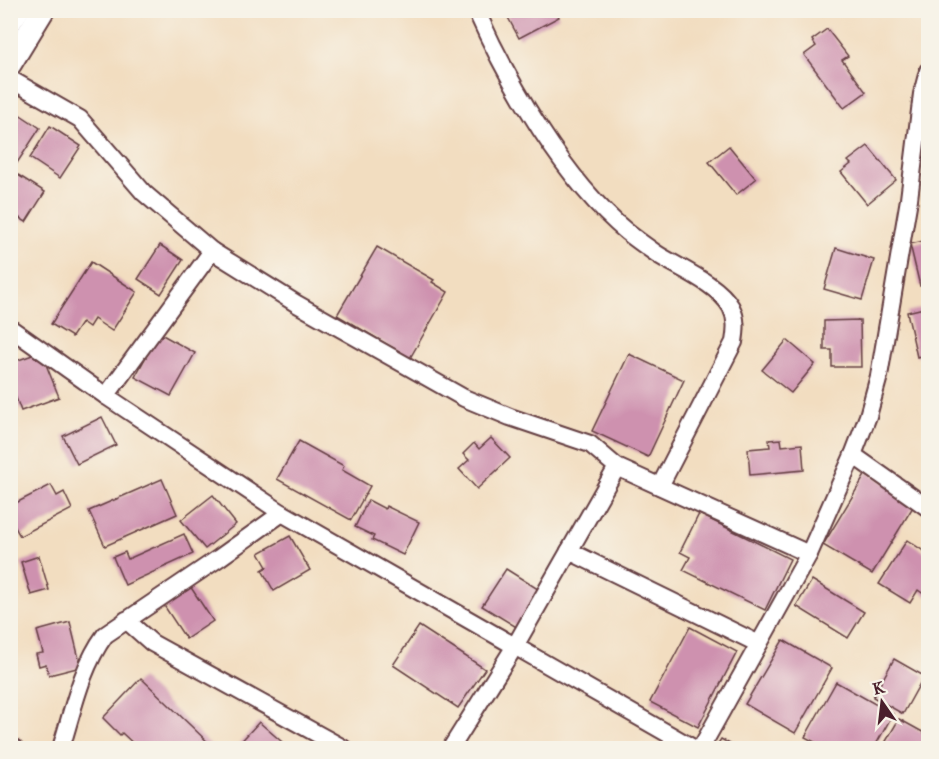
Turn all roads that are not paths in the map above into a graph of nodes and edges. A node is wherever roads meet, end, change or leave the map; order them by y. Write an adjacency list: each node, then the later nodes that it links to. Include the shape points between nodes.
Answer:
1 (18, 10): 4 (street)
2 (43, 10): 5 (street)
3 (476, 10): 13 (street, via 525,103 583,189 627,232 720,294 735,317 734,342)
4 (10, 22)
5 (10, 63)
6 (928, 70): 11 (street, via 879,376)
7 (10, 79): 8 (street, via 80,119 144,193)
8 (212, 251): 10 (street); 12 (street, via 464,398 590,444)
9 (10, 328): 10 (street)
10 (106, 396): 15 (street)
11 (853, 455): 14 (street); 17 (street)
12 (617, 466): 13 (street); 16 (street)
13 (660, 486): 17 (street)
14 (928, 508)
15 (282, 513): 18 (street); 20 (street)
16 (569, 551): 19 (street); 20 (street)
17 (809, 554): 19 (street)
18 (126, 620): 21 (street, via 105,635 94,650); 22 (street, via 152,644)
19 (759, 644): 25 (street)
20 (515, 646): 23 (street); 24 (street)
21 (61, 748)
22 (343, 748)
23 (451, 748)
24 (693, 748)
25 (700, 748)

